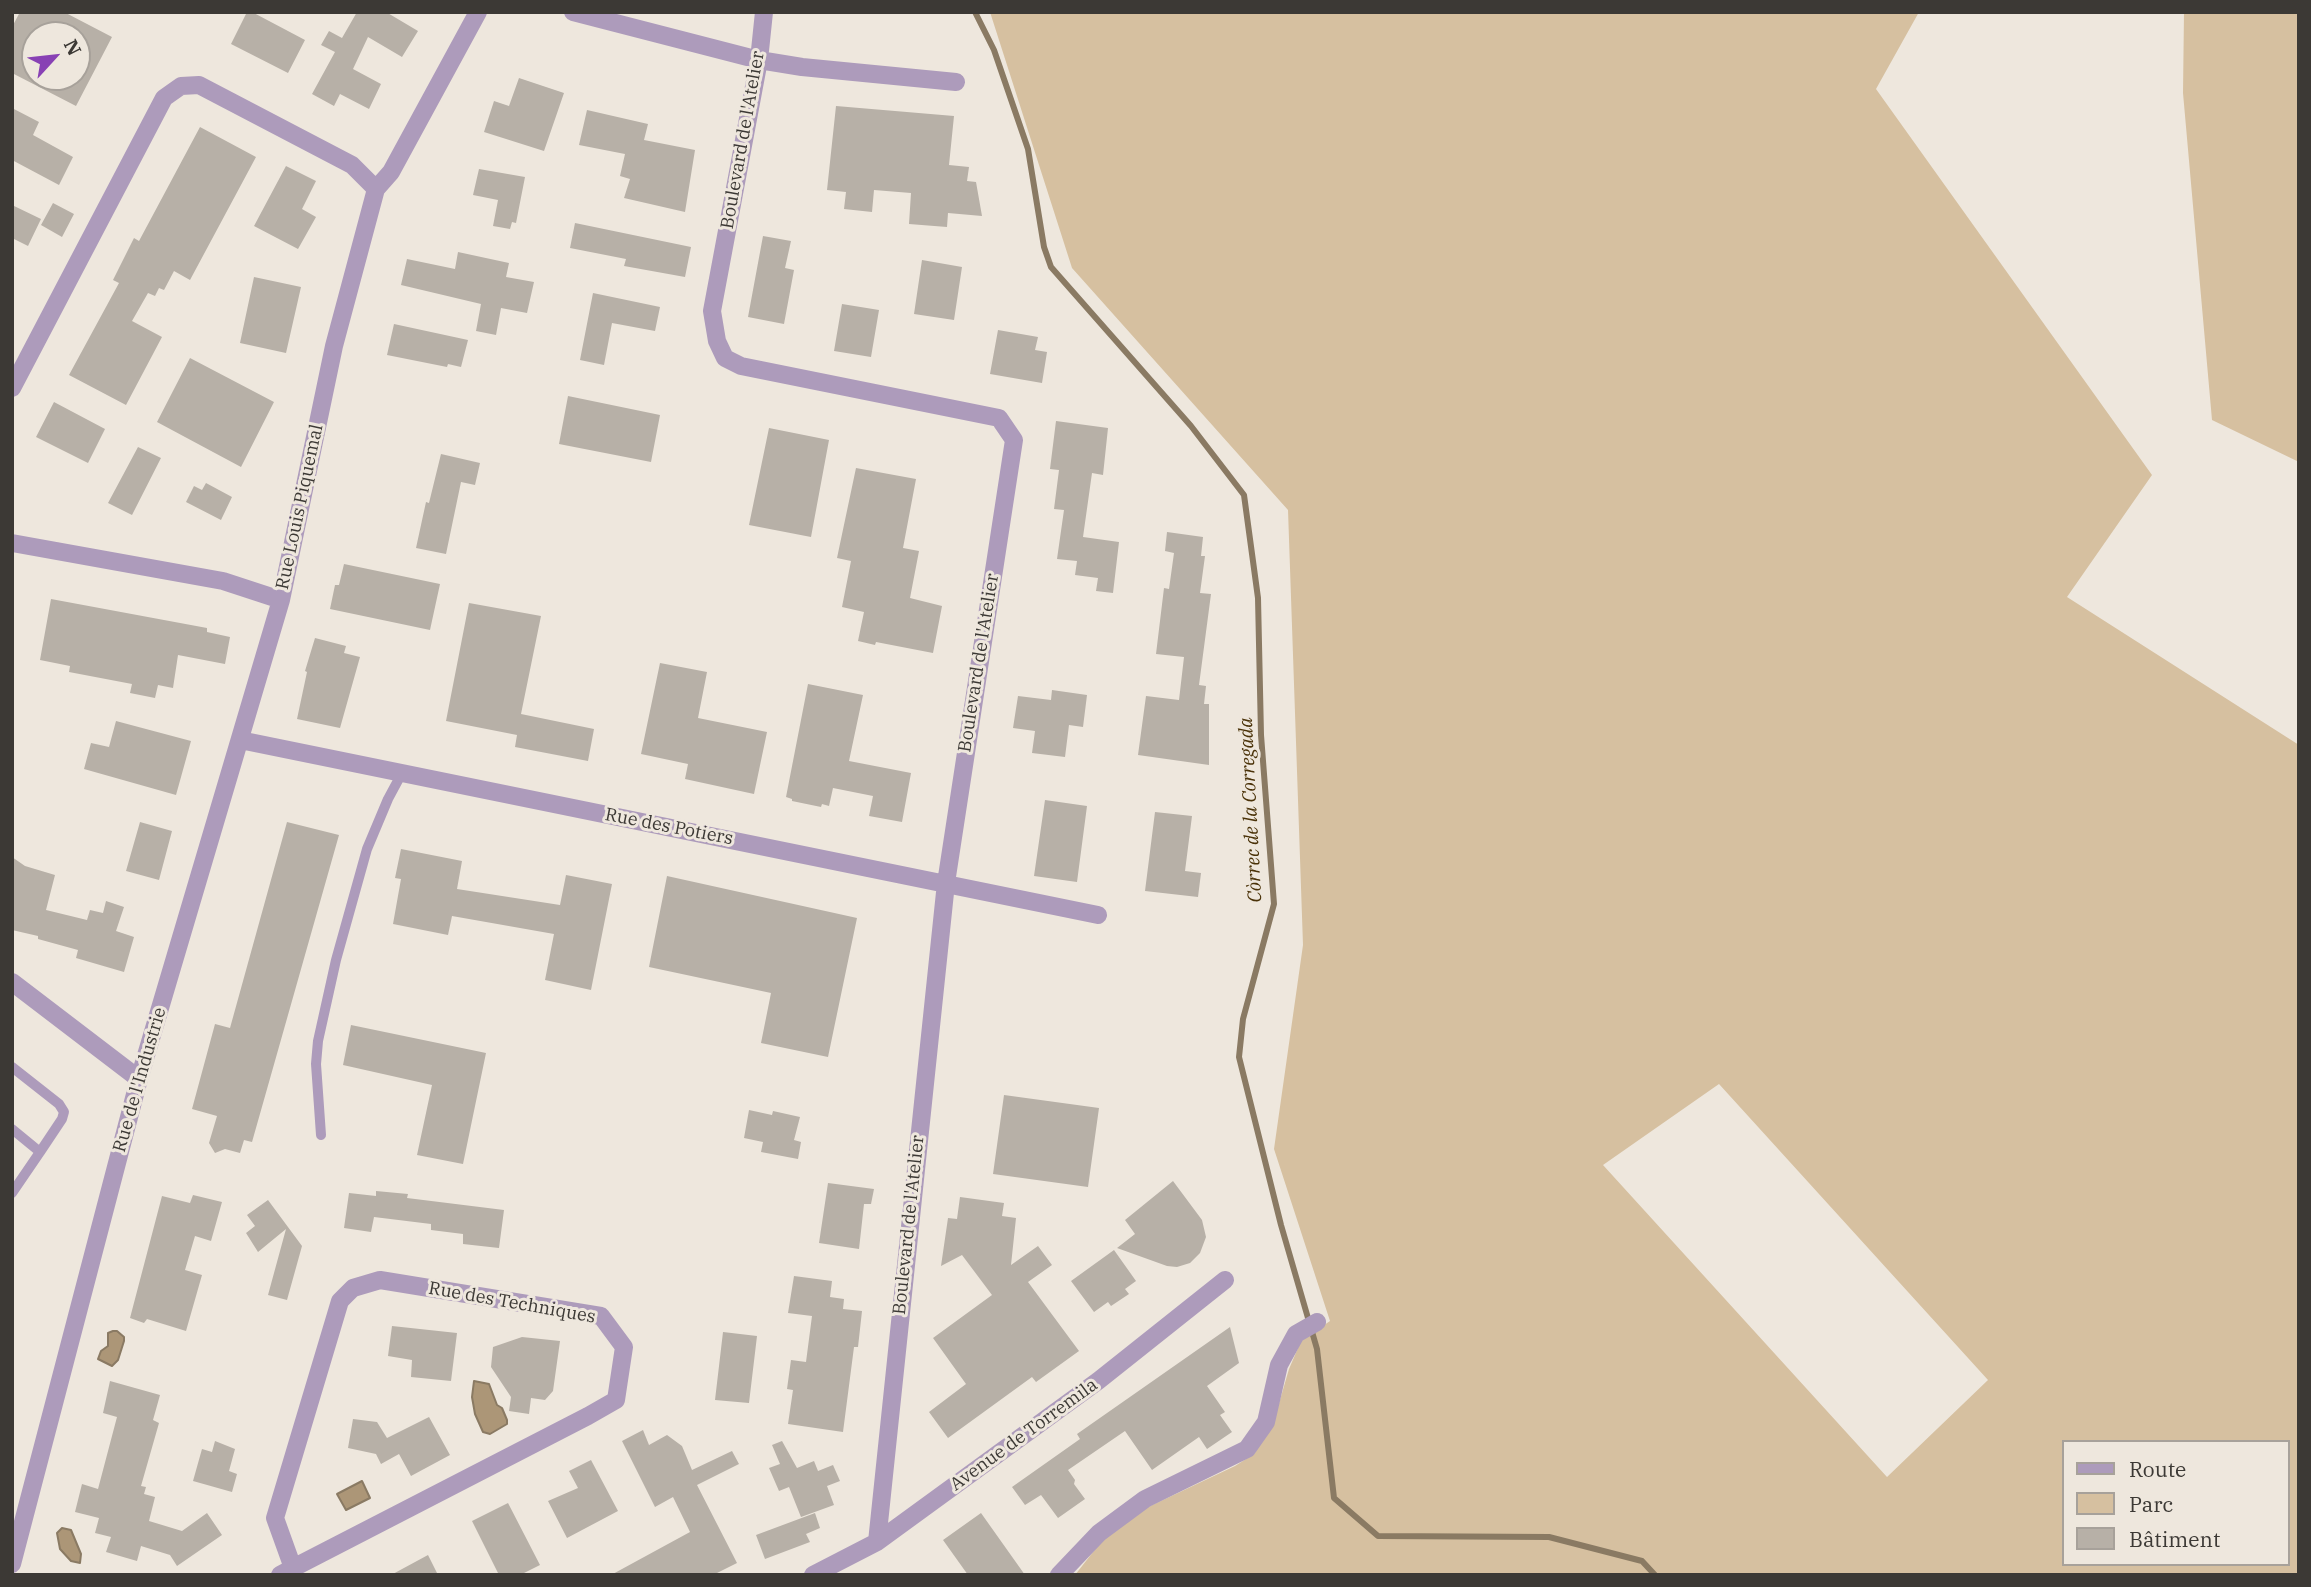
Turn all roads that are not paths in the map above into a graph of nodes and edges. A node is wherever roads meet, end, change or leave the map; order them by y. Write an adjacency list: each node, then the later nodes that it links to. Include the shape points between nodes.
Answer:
1 (478, 12): 6 (street, Rue Louis Piquemal, via 391,173)
2 (573, 12): 4 (street)
3 (764, 12): 4 (street, Boulevard de l'Atelier)
4 (759, 60): 5 (street); 12 (street, Boulevard de l'Atelier, via 712,311 725,358 741,366 999,418 1014,440)
5 (956, 82)
6 (376, 189): 7 (street, via 352,165 199,85 181,86 164,98); 9 (street, Rue Louis Piquemal, via 334,346)
7 (12, 388)
8 (12, 543): 9 (street, Rue Louis Piquemal, via 223,581)
9 (281, 600): 10 (street, Rue de l'Industrie)
10 (240, 740): 11 (street, Rue des Potiers); 16 (street, Rue de l'Industrie)
11 (402, 773): 12 (street, Rue des Potiers); 18 (lane, via 368,849 336,960 316,1064)
12 (946, 883): 13 (street, Rue des Potiers); 23 (street, Boulevard de l'Atelier)
13 (1098, 915)
14 (12, 982): 16 (street)
15 (12, 1067): 19 (lane, via 64,1112)
16 (139, 1079): 24 (street, Rue de l'Industrie)
17 (12, 1129): 19 (lane)
18 (321, 1135)
19 (40, 1152): 20 (lane)
20 (12, 1193)
21 (1226, 1280): 23 (street, Avenue de Torremila, via 1098,1381)
22 (1309, 1325): 27 (street, via 1296,1334 1279,1365 1266,1422 1247,1449 1145,1499 1099,1533)
23 (877, 1542): 26 (street, Avenue de Torremila)
24 (12, 1564)
25 (286, 1571): 25 (street, Rue des Techniques, via 616,1401 624,1346 601,1316 380,1280 353,1288 340,1301 275,1518)
26 (813, 1575)
27 (1059, 1575)

